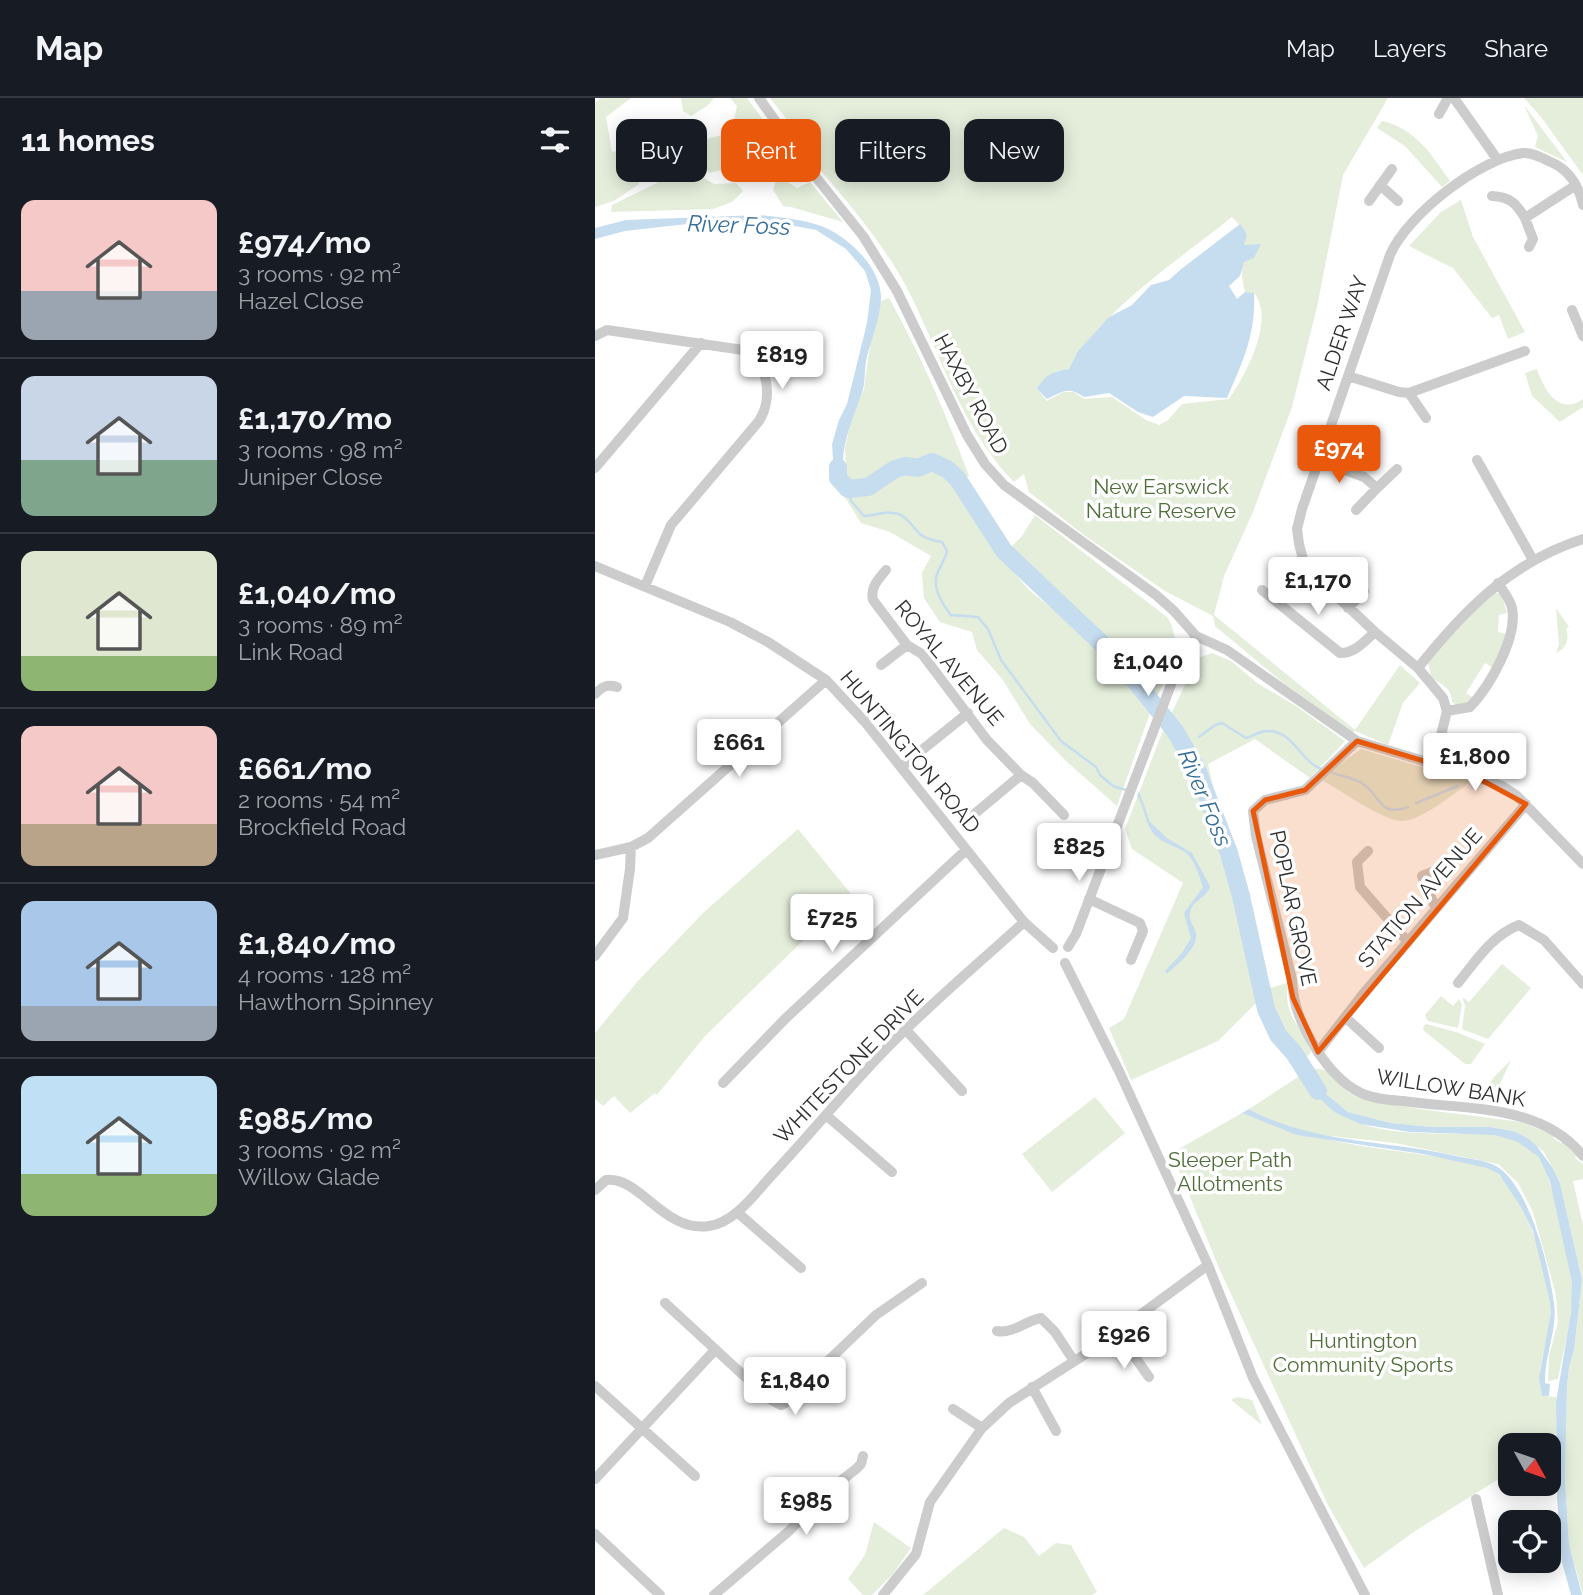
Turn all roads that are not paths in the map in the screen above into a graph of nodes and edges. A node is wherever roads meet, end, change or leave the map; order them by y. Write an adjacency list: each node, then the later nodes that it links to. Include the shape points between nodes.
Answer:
1 (759, 98): 39 (street, HAXBY ROAD, via 863,236 897,291 967,435 992,474 1156,595)
2 (1448, 98): 4 (street)
3 (1454, 98): 5 (street)
4 (1439, 114)
5 (1497, 159): 8 (street, ALDER WAY, via 1532,154 1564,168); 12 (street, ALDER WAY)
6 (1392, 169): 7 (street)
7 (1380, 185): 10 (street); 12 (street)
8 (1576, 185): 11 (street, ALDER WAY); 13 (street)
9 (1492, 196): 13 (street, via 1516,203)
10 (1369, 201)
11 (1583, 205)
12 (1416, 217): 20 (street, ALDER WAY, via 1389,255)
13 (1525, 218): 14 (street, via 1533,239)
14 (1529, 247)
15 (1572, 310): 17 (street)
16 (595, 336): 18 (street, via 607,330)
17 (1583, 337)
18 (701, 343): 25 (street); 34 (street, via 752,354 761,366 767,404 759,421 671,525)
19 (1525, 351): 21 (street)
20 (1348, 376): 21 (street); 23 (street, ALDER WAY)
21 (1409, 393): 22 (street)
22 (1426, 418)
23 (1319, 460): 27 (street, via 1364,477); 37 (street, ALDER WAY, via 1299,520 1299,544 1311,572)
24 (1477, 460): 30 (street)
25 (595, 468)
26 (1397, 469): 27 (street)
27 (1377, 488): 28 (street)
28 (1356, 510)
29 (1583, 539): 30 (street)
30 (1533, 560): 33 (street)
31 (595, 566): 34 (street, HUNTINGTON ROAD)
32 (886, 570): 40 (street, ROYAL AVENUE, via 871,593)
33 (1499, 583): 42 (street, via 1462,615); 46 (street, via 1512,607 1512,630 1498,666 1470,707)
34 (645, 586): 43 (street, HUNTINGTON ROAD, via 758,637)
35 (1262, 590): 38 (street, via 1340,653 1349,653)
36 (1364, 591): 37 (street)
37 (1348, 608): 38 (street, ALDER WAY)
38 (1375, 632): 42 (street, ALDER WAY)
39 (1196, 636): 48 (street, HAXBY ROAD, via 1227,650); 61 (street, via 1154,726)
40 (907, 645): 41 (street); 47 (street, ROYAL AVENUE, via 922,654)
41 (881, 665)
42 (1418, 668): 46 (street, ALDER WAY, via 1443,698)
43 (826, 680): 50 (street, HUNTINGTON ROAD, via 848,700); 55 (street, via 648,838)
44 (617, 687): 45 (street, via 609,684)
45 (595, 694)
46 (1447, 711): 49 (street)
47 (968, 713): 50 (street); 51 (street, ROYAL AVENUE)
48 (1357, 741): 49 (street, HAXBY ROAD); 74 (street, POPLAR GROVE, via 1305,790 1265,800 1253,811 1293,998 1302,1026)
49 (1434, 764): 52 (street, HAXBY ROAD, via 1502,786)
50 (901, 767): 56 (street, HUNTINGTON ROAD)
51 (1021, 775): 53 (street, ROYAL AVENUE); 54 (street)
52 (1526, 804): 59 (street, HAXBY ROAD); 62 (street, STATION AVENUE)
53 (1064, 815)
54 (965, 821)
55 (631, 847): 58 (street); 67 (street, via 623,918)
56 (966, 850): 63 (street, HUNTINGTON ROAD); 76 (street)
57 (1368, 851): 64 (street, via 1357,862 1360,887)
58 (595, 855)
59 (1583, 864)
60 (1445, 867): 62 (street, via 1422,876)
61 (1089, 899): 65 (street); 68 (street, via 1140,923 1143,931)
62 (1436, 909): 64 (street, STATION AVENUE)
63 (1024, 922): 66 (street, HUNTINGTON ROAD); 73 (street, WHITESTONE DRIVE)
64 (1408, 942): 72 (street, STATION AVENUE)
65 (1067, 947): 66 (street); 69 (street, via 1070,957)
66 (1053, 948): 69 (street, via 1055,961)
67 (595, 956)
68 (1131, 960)
69 (1065, 963): 83 (street)
70 (1458, 983): 71 (street, via 1492,941 1519,925 1544,940)
71 (1583, 984)
72 (1345, 1017): 74 (street, STATION AVENUE); 75 (street, via 1375,1045)
73 (906, 1030): 77 (street); 78 (street, WHITESTONE DRIVE)
74 (1318, 1052): 79 (street, WILLOW BANK, via 1343,1081 1369,1097 1499,1112 1538,1122 1555,1130)
75 (1363, 1052)
76 (723, 1083)
77 (962, 1091)
78 (826, 1115): 80 (street); 82 (street, WHITESTONE DRIVE)
79 (1583, 1156)
80 (892, 1172)
81 (595, 1190): 82 (street, WHITESTONE DRIVE, via 606,1180 619,1181 681,1224 697,1227 721,1223)
82 (737, 1212): 84 (street)
83 (1208, 1265): 88 (street); 106 (street, via 1253,1378)
84 (801, 1268)
85 (922, 1283): 89 (street, via 876,1315 781,1411)
86 (665, 1303): 89 (street)
87 (997, 1331): 90 (street, via 1041,1318)
88 (1117, 1332): 90 (street); 91 (street)
89 (715, 1350): 96 (street)
90 (1075, 1362): 93 (street)
91 (1149, 1377)
92 (595, 1386): 96 (street)
93 (1032, 1387): 95 (street); 97 (street)
94 (953, 1409): 95 (street)
95 (982, 1428): 105 (street, via 930,1502 916,1554)
96 (643, 1429): 99 (street); 100 (street)
97 (1056, 1431)
98 (863, 1456): 104 (street, via 856,1469)
99 (695, 1476)
100 (595, 1479)
101 (1476, 1499): 107 (street)
102 (595, 1534): 103 (street)
103 (660, 1595)
104 (714, 1595)
105 (883, 1595)
106 (1365, 1595)
107 (1498, 1595)

